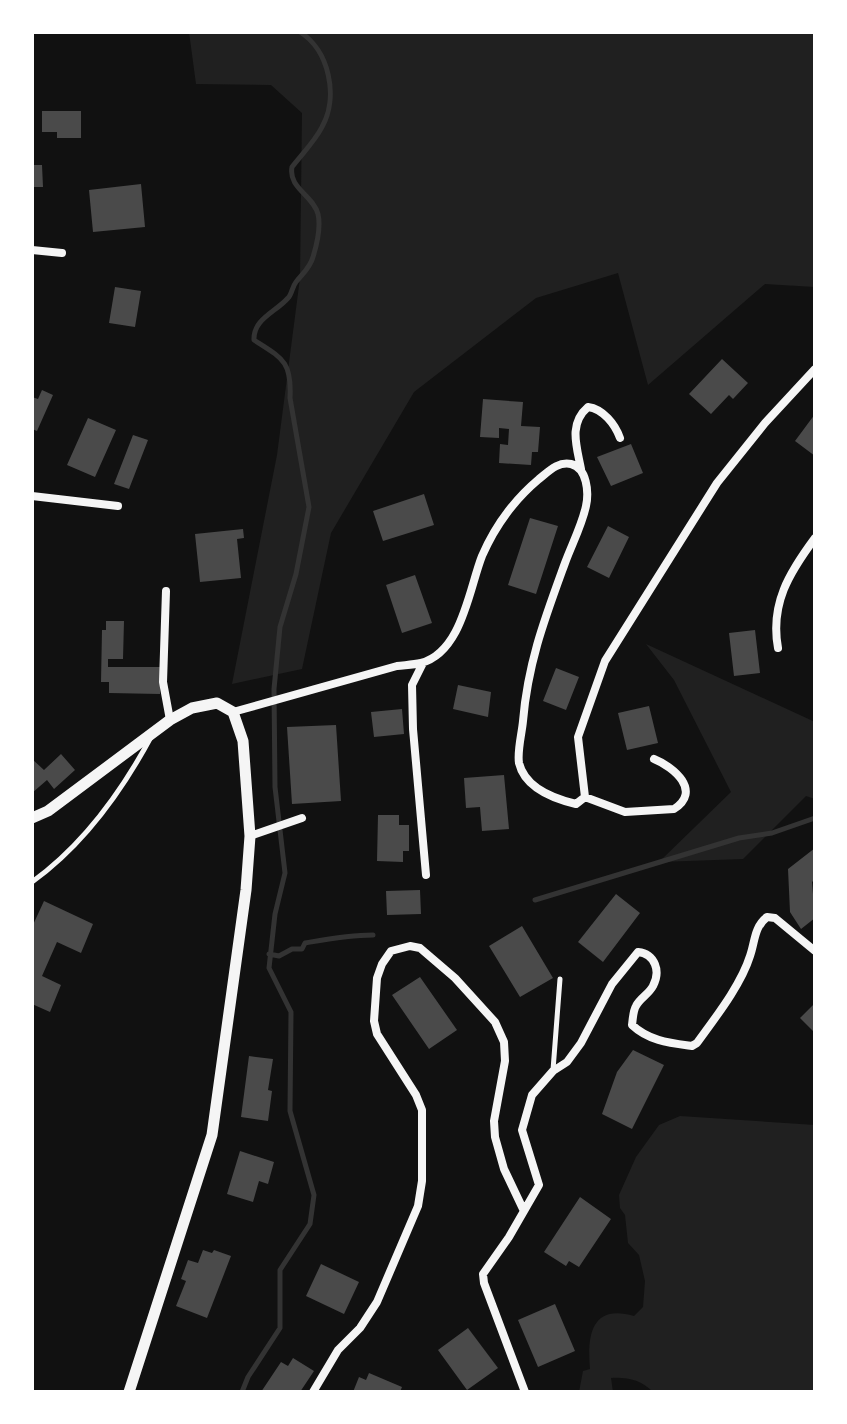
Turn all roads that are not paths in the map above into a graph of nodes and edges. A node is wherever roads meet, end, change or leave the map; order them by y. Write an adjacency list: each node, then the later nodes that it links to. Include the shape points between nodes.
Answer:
1 (32, 250): 2 (street)
2 (62, 253)
3 (815, 369): 16 (street, via 717,483 605,661 578,737)
4 (620, 438): 5 (street, via 599,411 583,410 574,429)
5 (581, 470): 11 (street, via 568,463 553,468 502,518 458,626 441,650); 16 (street, via 586,505 537,638 526,681 519,764 552,798 576,804)
6 (32, 496): 7 (street)
7 (118, 506)
8 (815, 538): 10 (street, via 791,570 779,602 774,628)
9 (166, 591): 13 (street, via 163,682)
10 (778, 648)
11 (423, 663): 12 (street); 20 (street, via 412,685)
12 (233, 712): 13 (street, via 217,703); 19 (street, via 243,741)
13 (170, 720): 14 (street)
14 (154, 733): 17 (street); 21 (lane, via 130,776 84,833)
15 (654, 759): 16 (street, via 670,765 686,787 685,798 674,809 625,812)
16 (585, 797)
17 (32, 818)
18 (302, 818): 19 (street)
19 (250, 836): 26 (street, via 212,1135)
20 (426, 875)
21 (32, 882)
22 (815, 951): 24 (street, via 767,917 756,930 743,975 692,1046 654,1039 632,1025 637,1003 657,975 654,959 638,952 612,984 581,1043)
23 (560, 979): 24 (lane)
24 (553, 1071): 25 (street, via 532,1095 525,1115 522,1130 539,1185)
25 (523, 1209): 27 (street, via 495,1137 505,1061 495,1022 420,948 391,951 377,978 374,1021 422,1110 418,1206 377,1302); 28 (street, via 483,1274)
26 (129, 1392)
27 (313, 1392)
28 (525, 1392)

